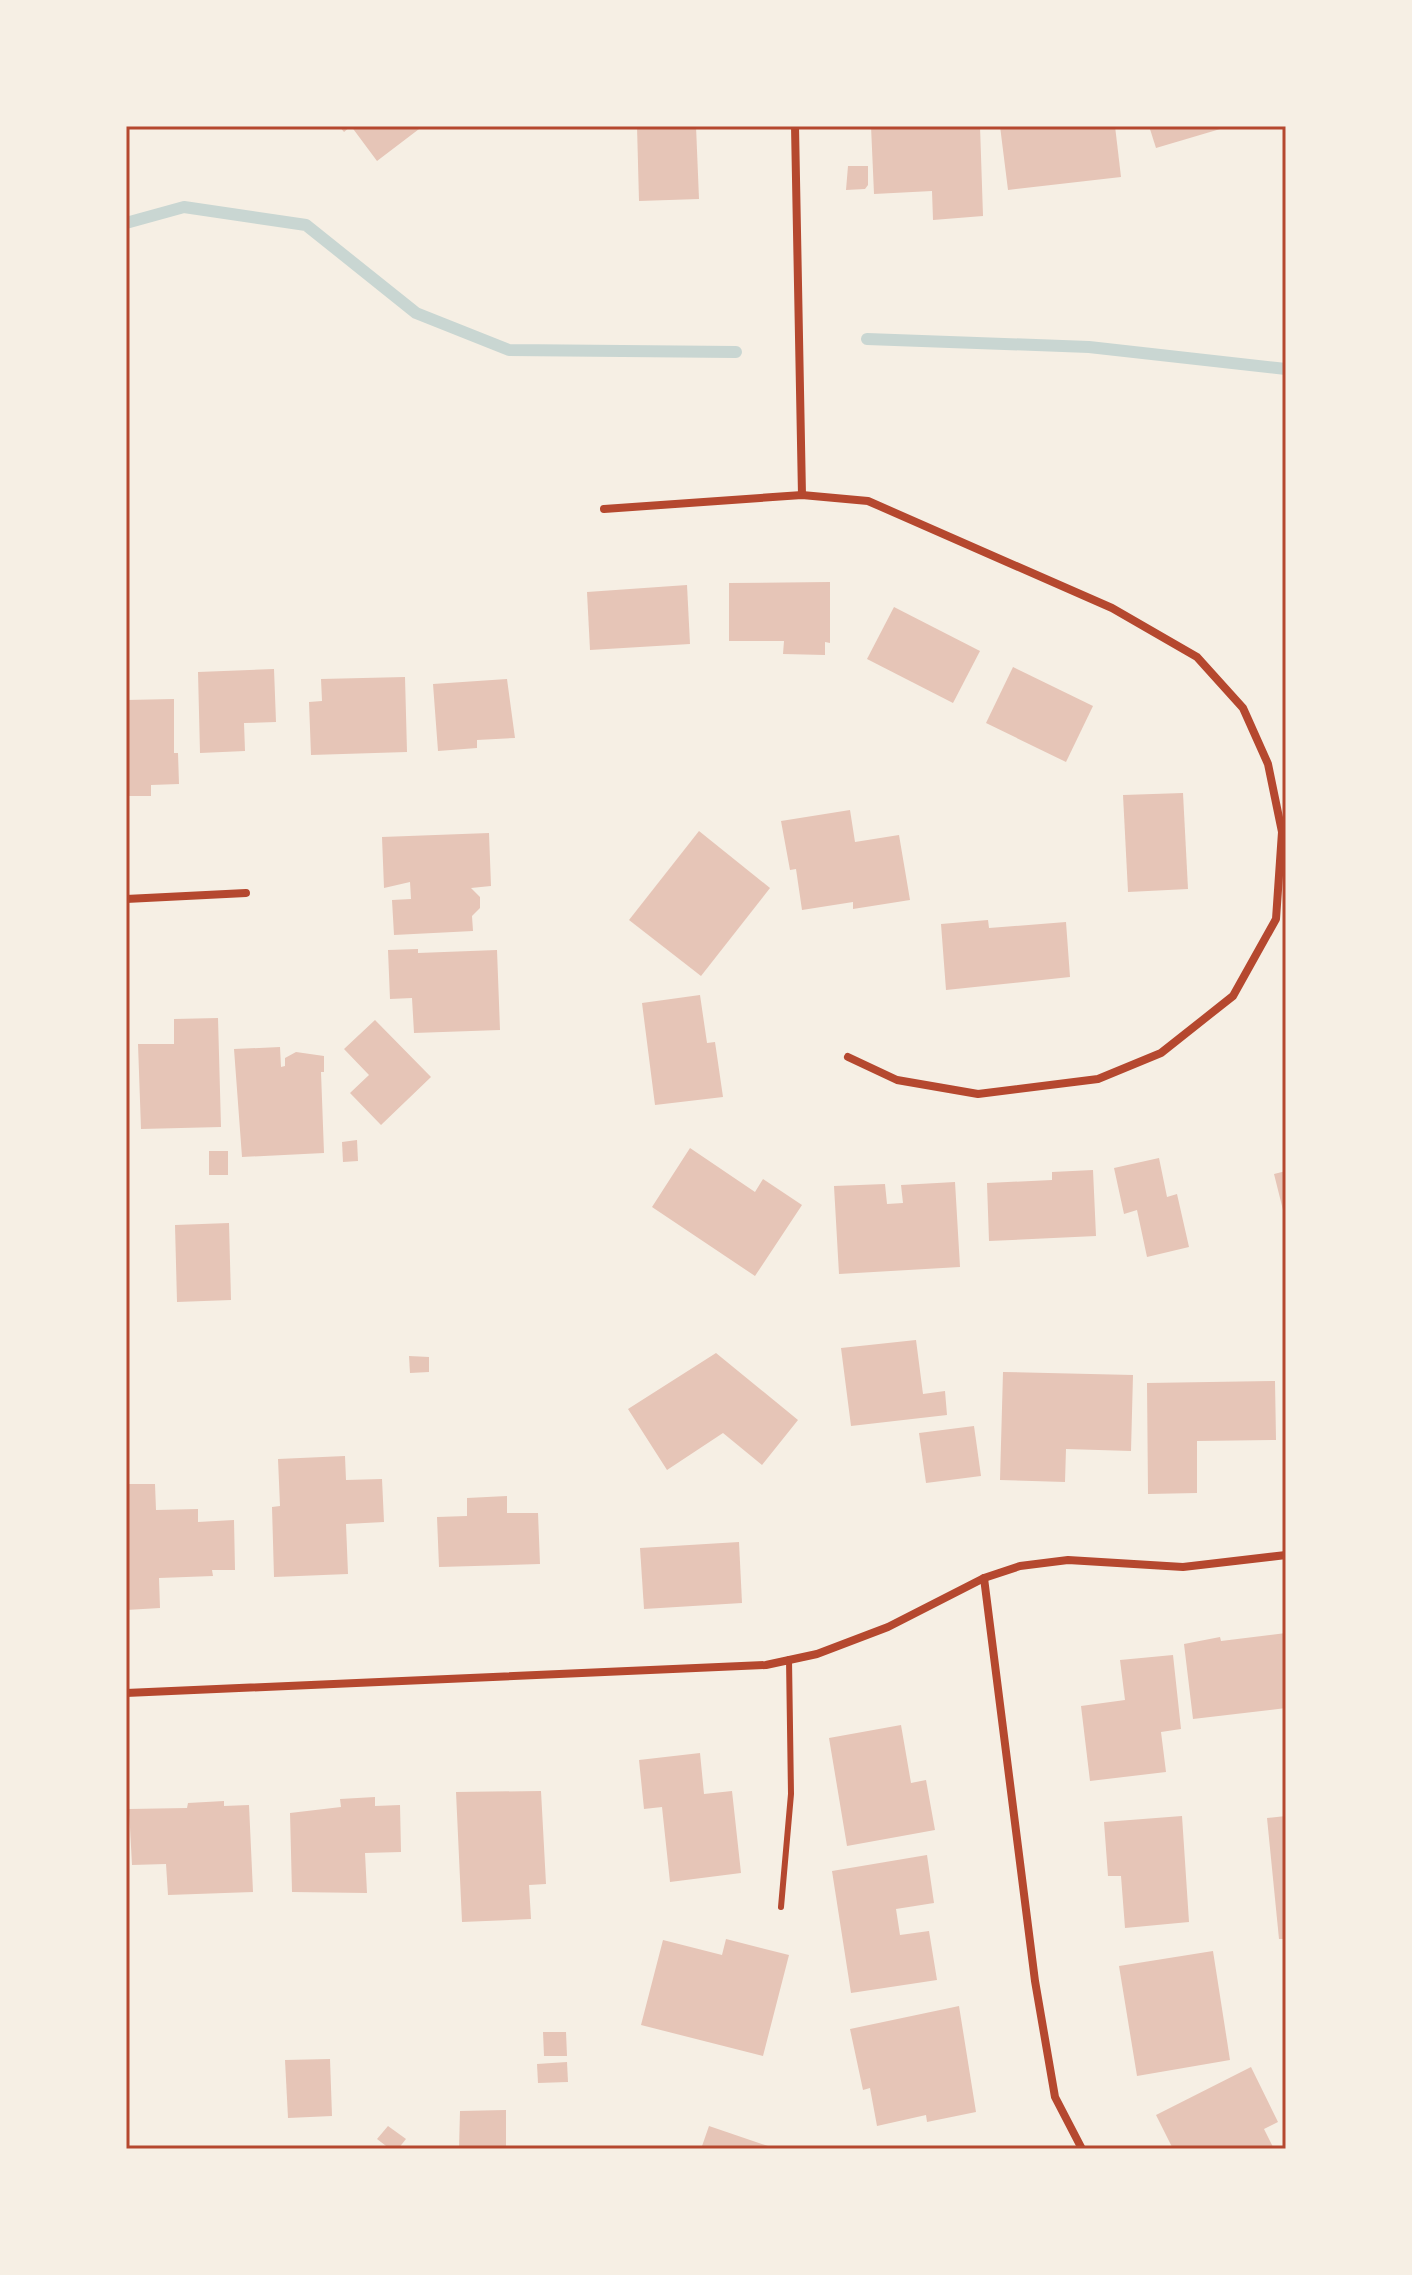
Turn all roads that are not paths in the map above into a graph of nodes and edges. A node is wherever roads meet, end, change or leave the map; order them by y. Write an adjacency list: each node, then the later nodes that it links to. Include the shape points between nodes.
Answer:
1 (795, 126): 2 (street)
2 (802, 495): 3 (street); 6 (street, via 868,501 1112,608 1197,657 1243,708 1268,764 1282,832 1276,919 1233,996 1161,1053 1098,1079 978,1094 897,1080)
3 (604, 509)
4 (246, 893): 5 (street)
5 (126, 899)
6 (848, 1057)
7 (1286, 1555): 8 (street, via 1183,1567 1068,1560 1020,1566)
8 (984, 1578): 9 (street, via 888,1627); 12 (street, via 1035,1981 1055,2097)
9 (789, 1659): 10 (street, via 766,1665); 11 (lane, via 791,1794)
10 (126, 1693)
11 (781, 1907)
12 (1082, 2149)

